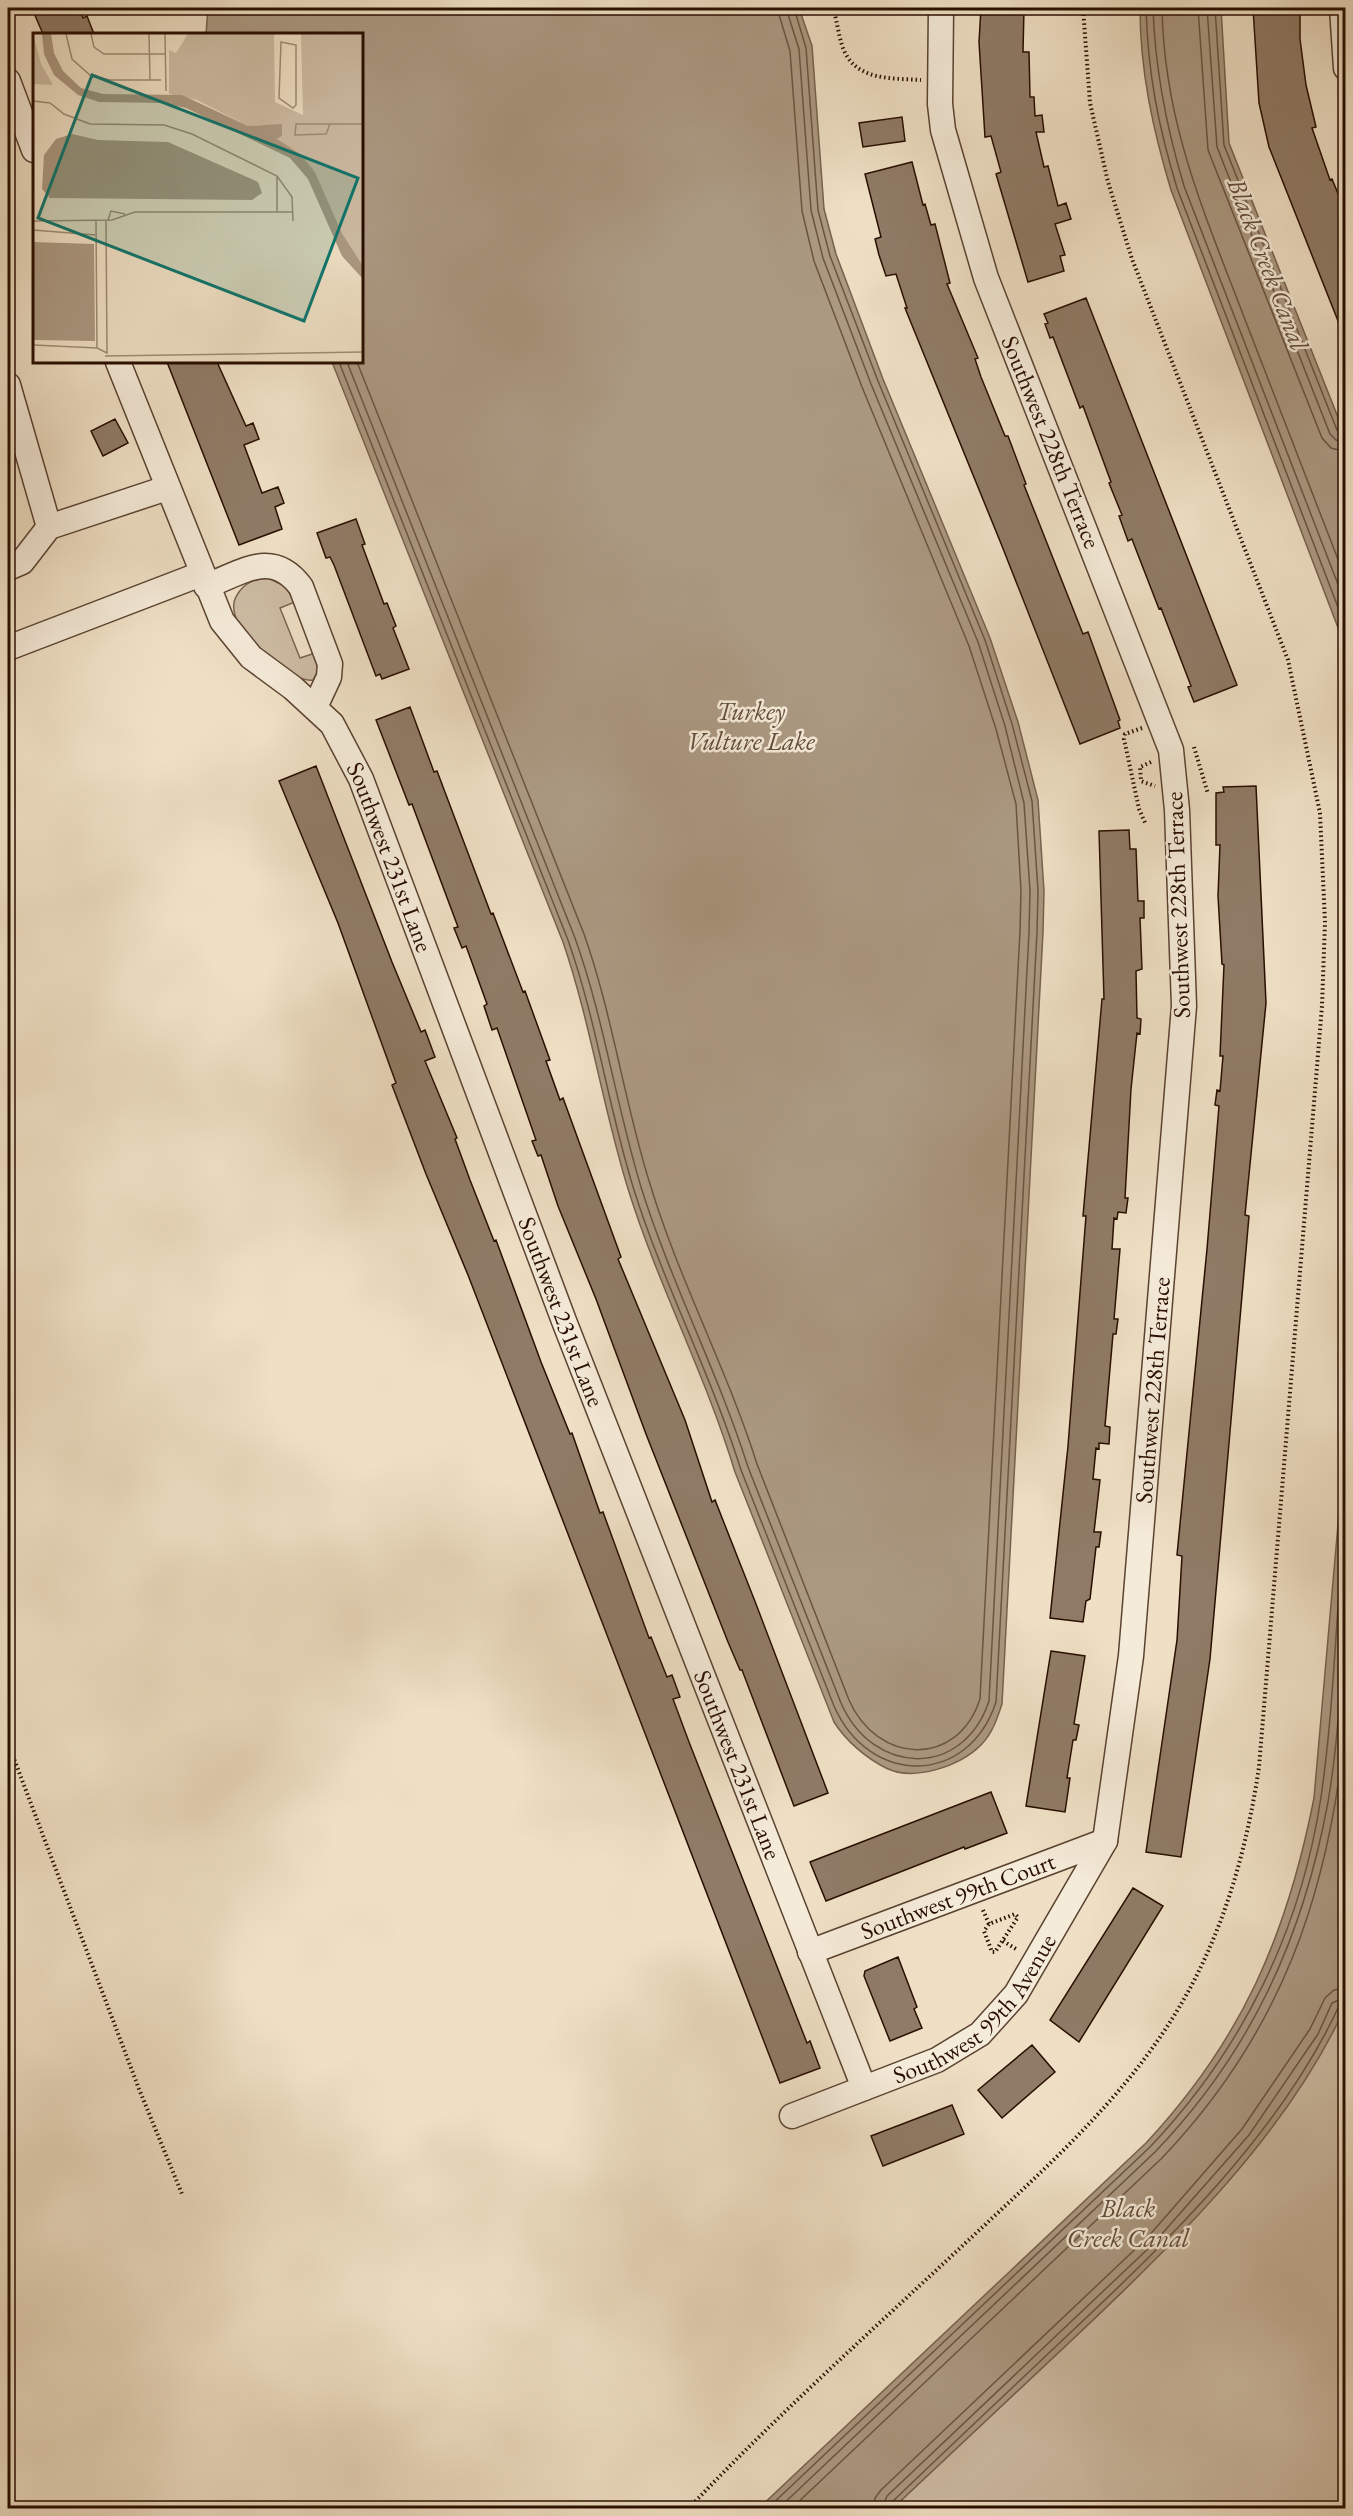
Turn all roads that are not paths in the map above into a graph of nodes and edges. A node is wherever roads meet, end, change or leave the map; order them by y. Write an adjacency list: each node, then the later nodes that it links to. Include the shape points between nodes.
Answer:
1 (941, 8): 14 (street, Southwest 228th Terrace, via 943,130 983,268 1162,723 1171,750 1175,788 1184,1006 1131,1656)
2 (1342, 8): 3 (street)
3 (1346, 68)
4 (8, 81): 5 (street)
5 (33, 147)
6 (118, 363): 8 (street, Southwest 231st Lane)
7 (8, 385): 9 (street)
8 (167, 488): 9 (street); 11 (street, Southwest 231st Lane)
9 (49, 527): 10 (street, via 22,562)
10 (8, 568)
11 (203, 580): 12 (street); 13 (street, Southwest 231st Lane, via 222,621 240,646); 13 (street, via 262,565 274,565 294,578 330,664 329,677)
12 (8, 648)
13 (315, 707): 15 (street, Southwest 231st Lane, via 342,738 361,779 564,1321)
14 (1105, 1841): 15 (street, Southwest 99th Court); 16 (street, Southwest 99th Avenue, via 1016,1994 989,2025 954,2051)
15 (810, 1952): 16 (street, Southwest 231st Lane)
16 (864, 2088): 17 (street, Southwest 99th Avenue)
17 (792, 2116)

